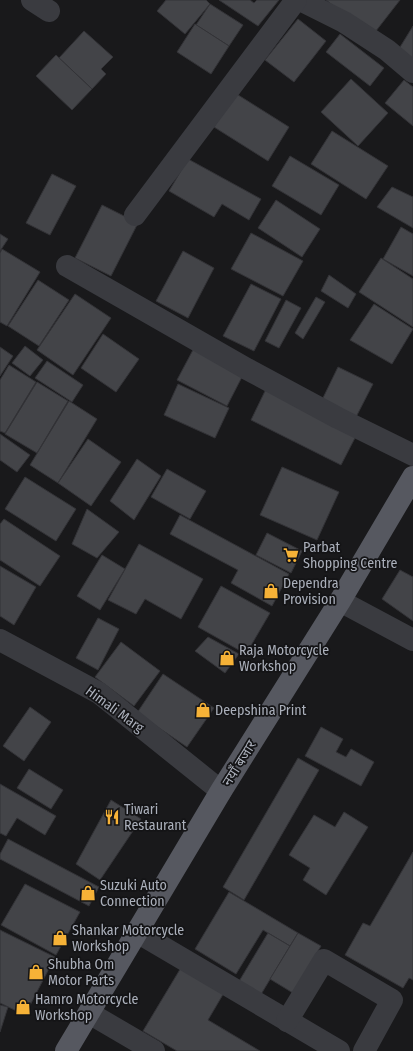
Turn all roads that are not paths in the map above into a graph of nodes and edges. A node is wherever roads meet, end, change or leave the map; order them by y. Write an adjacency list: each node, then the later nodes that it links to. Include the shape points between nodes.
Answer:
1 (296, 0): 4 (street)
2 (300, 0): 3 (street, via 344,22 387,50)
3 (413, 72)
4 (135, 215)
5 (67, 266): 6 (street, via 247,369)
6 (413, 455)
7 (413, 477): 8 (main road, नयाँ बजार)
8 (340, 601): 10 (street); 11 (main road, नयाँ बजार)
9 (0, 640): 11 (street, Himali Marg, via 99,693)
10 (413, 640)
11 (221, 791): 12 (main road, नयाँ बजार)
12 (137, 932): 13 (main road, नयाँ बजार); 14 (street)
13 (89, 1013): 15 (main road, नयाँ बजार); 16 (street)
14 (287, 1021): 17 (street); 18 (street, via 324,960 392,1000)
15 (66, 1051)
16 (154, 1051)
17 (339, 1051)
18 (364, 1051)

